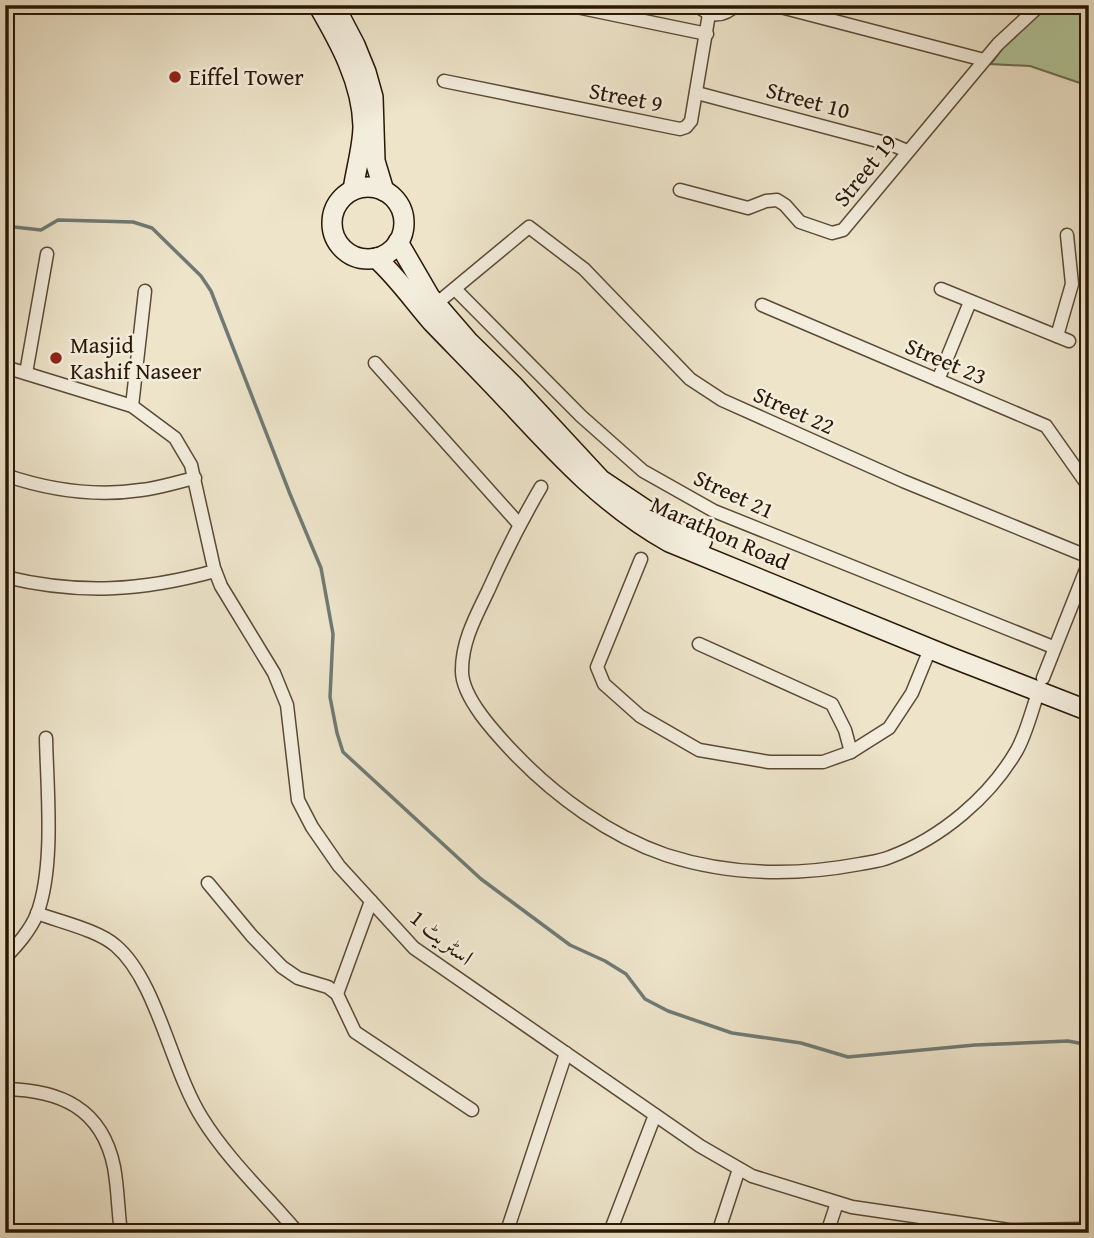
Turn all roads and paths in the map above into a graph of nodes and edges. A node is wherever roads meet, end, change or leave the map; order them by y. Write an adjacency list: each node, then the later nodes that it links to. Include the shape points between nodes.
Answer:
1 (318, 5): 14 (main road, via 337,37 359,98 363,126)
2 (334, 5): 16 (main road, via 355,44 373,97 375,161)
3 (567, 5): 9 (street)
4 (697, 5): 8 (street)
5 (736, 5): 8 (street, via 728,13)
6 (773, 5): 10 (street)
7 (1040, 5): 10 (street, Street 19)
8 (709, 14): 9 (street, Street 9)
9 (707, 33): 12 (street, Street 9)
10 (984, 60): 13 (street, Street 19)
11 (444, 81): 12 (street, Street 9, via 680,129 691,121)
12 (696, 93): 13 (street, Street 10)
13 (907, 150): 15 (street, Street 19, via 838,233 800,222 777,200 748,208)
14 (353, 190): 16 (main road); 20 (main road, via 335,207 332,230 353,256)
15 (680, 190)
16 (384, 191): 18 (main road, via 403,213)
17 (1067, 234): 24 (street, via 1072,284 1063,339)
18 (398, 242): 20 (main road); 25 (main road, Marathon Road)
19 (47, 254): 29 (street)
20 (376, 258): 44 (main road, Marathon Road, via 549,445 637,524 669,542)
21 (455, 289): 25 (street); 37 (street, Street 22, via 529,227 584,269 690,379 722,400 903,481); 43 (street, Street 21, via 581,416 643,471 714,511)
22 (941, 289): 24 (street)
23 (145, 291): 31 (street)
24 (970, 302): 30 (street)
25 (436, 304): 45 (main road, Marathon Road, via 601,480 676,530)
26 (762, 305): 30 (street, Street 23)
27 (375, 363): 36 (street)
28 (5, 367): 29 (street, اسٹریٹ 1)
29 (26, 373): 31 (street, اسٹریٹ 1)
30 (938, 380): 35 (street, Street 23, via 1046,426)
31 (132, 406): 33 (street, اسٹریٹ 1, via 175,438)
32 (5, 475): 33 (street, via 85,494 141,490)
33 (194, 478): 40 (street, اسٹریٹ 1)
34 (541, 487): 36 (street)
35 (1089, 487)
36 (519, 524): 45 (street, via 466,641 461,673 475,708 526,766 573,805 621,836 667,855 779,873 889,858 936,834 977,801 1017,748)
37 (1089, 556)
38 (641, 559): 49 (street, via 597,667 604,684 640,716 699,750 769,762 823,762)
39 (1089, 562): 43 (street)
40 (215, 571): 41 (street, via 126,589 80,589); 51 (street, اسٹریٹ 1, via 274,673 287,705 298,800 339,866)
41 (5, 577)
42 (699, 643): 49 (street, via 832,704)
43 (1054, 647): 45 (street)
44 (930, 649): 45 (main road, Marathon Road); 49 (street, via 912,693 889,728)
45 (1041, 684): 46 (main road, Marathon Road); 47 (main road, Marathon Road)
46 (1089, 697)
47 (1089, 711)
48 (46, 738): 52 (street, via 47,855)
49 (851, 752)
50 (208, 883): 54 (street, via 282,967)
51 (371, 901): 54 (street); 55 (street, اسٹریٹ 1, via 414,948)
52 (37, 913): 53 (street); 67 (street, via 102,937 125,956 149,995 202,1118 228,1155)
53 (5, 958)
54 (337, 994): 57 (street, via 355,1032)
55 (566, 1053): 58 (street, اسٹریٹ 1); 63 (street)
56 (5, 1089): 66 (street, via 32,1089 58,1096 90,1118 109,1150)
57 (472, 1110)
58 (655, 1115): 59 (street, اسٹریٹ 1); 64 (street)
59 (739, 1169): 60 (street, اسٹریٹ 1); 68 (street)
60 (837, 1203): 61 (street, اسٹریٹ 1); 69 (street)
61 (938, 1219): 65 (street, اسٹریٹ 1); 70 (street)
62 (1089, 1229): 65 (street, اسٹریٹ 1)
63 (507, 1231)
64 (610, 1231)
65 (1038, 1231)
66 (121, 1233)
67 (298, 1233)
68 (718, 1233)
69 (827, 1233)
70 (934, 1233)

